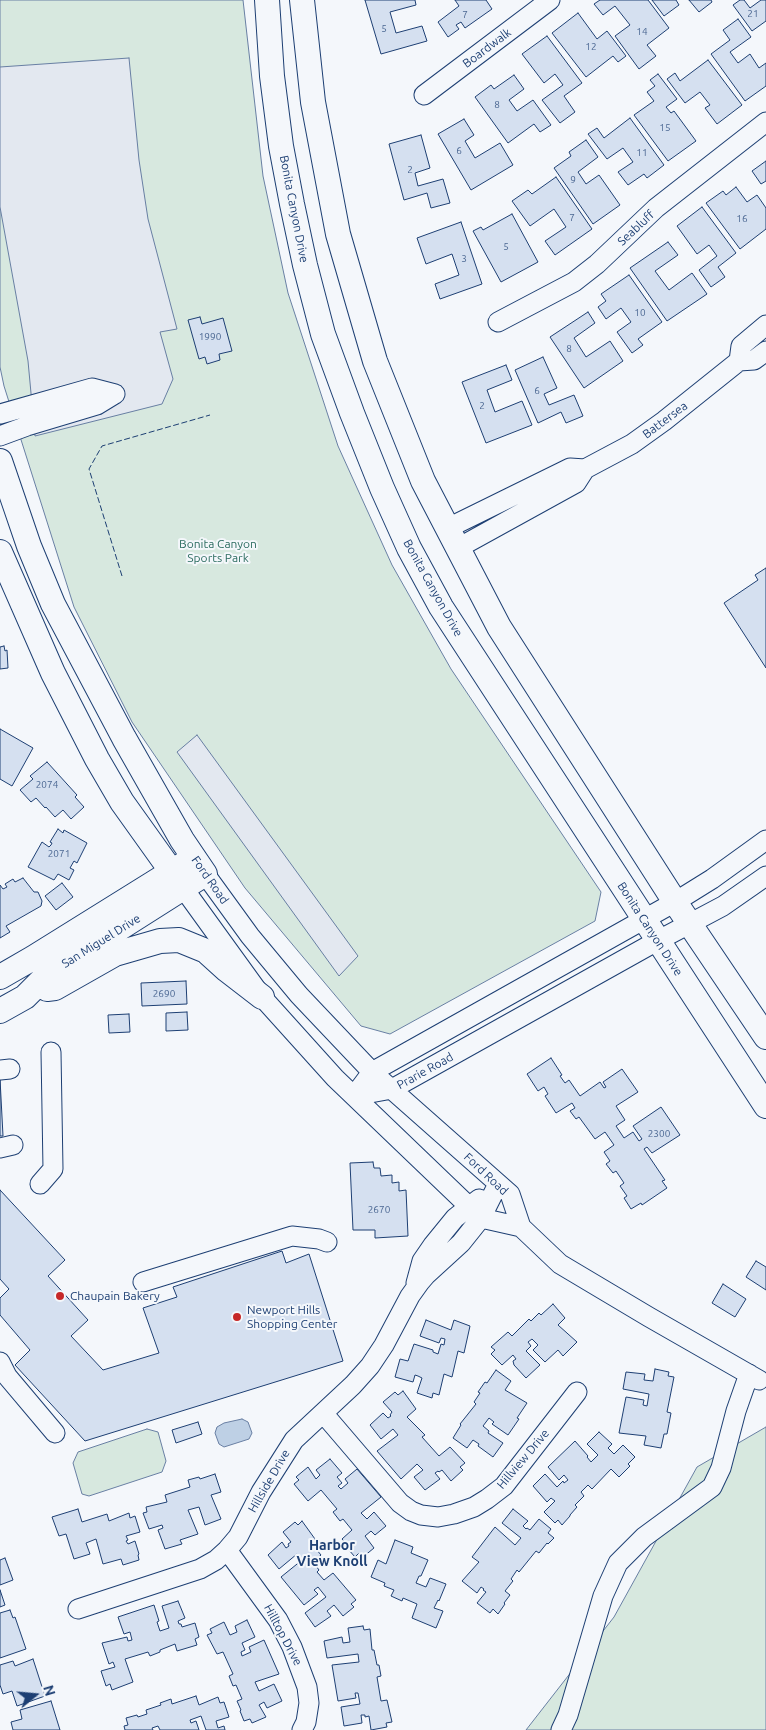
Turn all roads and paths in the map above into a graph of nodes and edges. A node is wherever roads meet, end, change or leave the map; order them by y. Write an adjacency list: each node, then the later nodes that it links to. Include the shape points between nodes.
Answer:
1 (267, 0): 20 (main road, Bonita Canyon Drive, via 281,146 305,265 323,334 382,488 441,607)
2 (302, 0): 13 (main road, via 313,102 340,242 375,361 423,481)
3 (550, 0): 4 (street, Boardwalk)
4 (424, 95)
5 (766, 122): 6 (street, Seabluff, via 656,208 574,282)
6 (498, 322)
7 (766, 325): 9 (street, Battersea, via 741,346)
8 (766, 351): 9 (street, Battersea, via 754,360)
9 (738, 361): 13 (street, Battersea, via 632,444 584,469 576,483)
10 (0, 414): 11 (street, via 92,388 115,394 97,405)
11 (0, 436)
12 (0, 461): 16 (main road, Ford Road, via 53,604 124,738)
13 (453, 538): 19 (main road, via 499,627)
14 (0, 552): 18 (main road, via 97,759 122,802)
15 (766, 840): 19 (street, Prarie Road)
16 (199, 866): 18 (main road, San Miguel Drive); 29 (street, Ford Road, via 250,936)
17 (766, 876): 21 (street, Prarie Road)
18 (178, 880): 23 (main road, San Miguel Drive, via 145,887); 24 (main road, San Miguel Drive); 25 (street)
19 (675, 902): 20 (street, Prarie Road); 21 (main road)
20 (643, 919): 22 (main road, Bonita Canyon Drive); 29 (street, Prarie Road)
21 (690, 925): 22 (street, Prarie Road); 27 (main road)
22 (657, 941): 30 (street, Prarie Road); 32 (main road, Bonita Canyon Drive)
23 (0, 976)
24 (30, 991): 25 (main road, via 55,988 115,954 160,941 179,940 206,951); 26 (main road, San Miguel Drive)
25 (262, 997): 31 (street)
26 (0, 1011)
27 (766, 1036)
28 (51, 1052): 33 (street, via 53,1169)
29 (372, 1072): 30 (street, Ford Road); 31 (street, Prarie Road)
30 (392, 1089): 31 (street, Prarie Road); 34 (street, Ford Road)
31 (354, 1096): 35 (street)
32 (766, 1106)
33 (40, 1184)
34 (498, 1184): 35 (street, Hillside Drive); 36 (street, Ford Road, via 510,1194)
35 (475, 1212): 36 (street); 41 (street, Hillside Drive, via 455,1218 422,1262 415,1289 370,1366)
36 (521, 1227): 46 (street, Ford Road, via 560,1264 754,1377 736,1412 721,1468 712,1487 644,1537 618,1563 603,1596)
37 (327, 1242): 38 (street, via 292,1236)
38 (143, 1282)
39 (0, 1362): 42 (street, via 6,1376)
40 (577, 1392): 41 (street, Hillview Drive, via 504,1486 474,1507 438,1517 421,1515 400,1502)
41 (323, 1413): 43 (street, Hillside Drive, via 294,1440)
42 (55, 1433)
43 (228, 1550): 44 (street, Hillside Drive, via 200,1569); 45 (street, Hilltop Drive, via 278,1620 295,1654 309,1702)
44 (78, 1609)
45 (302, 1730)
46 (561, 1730)

